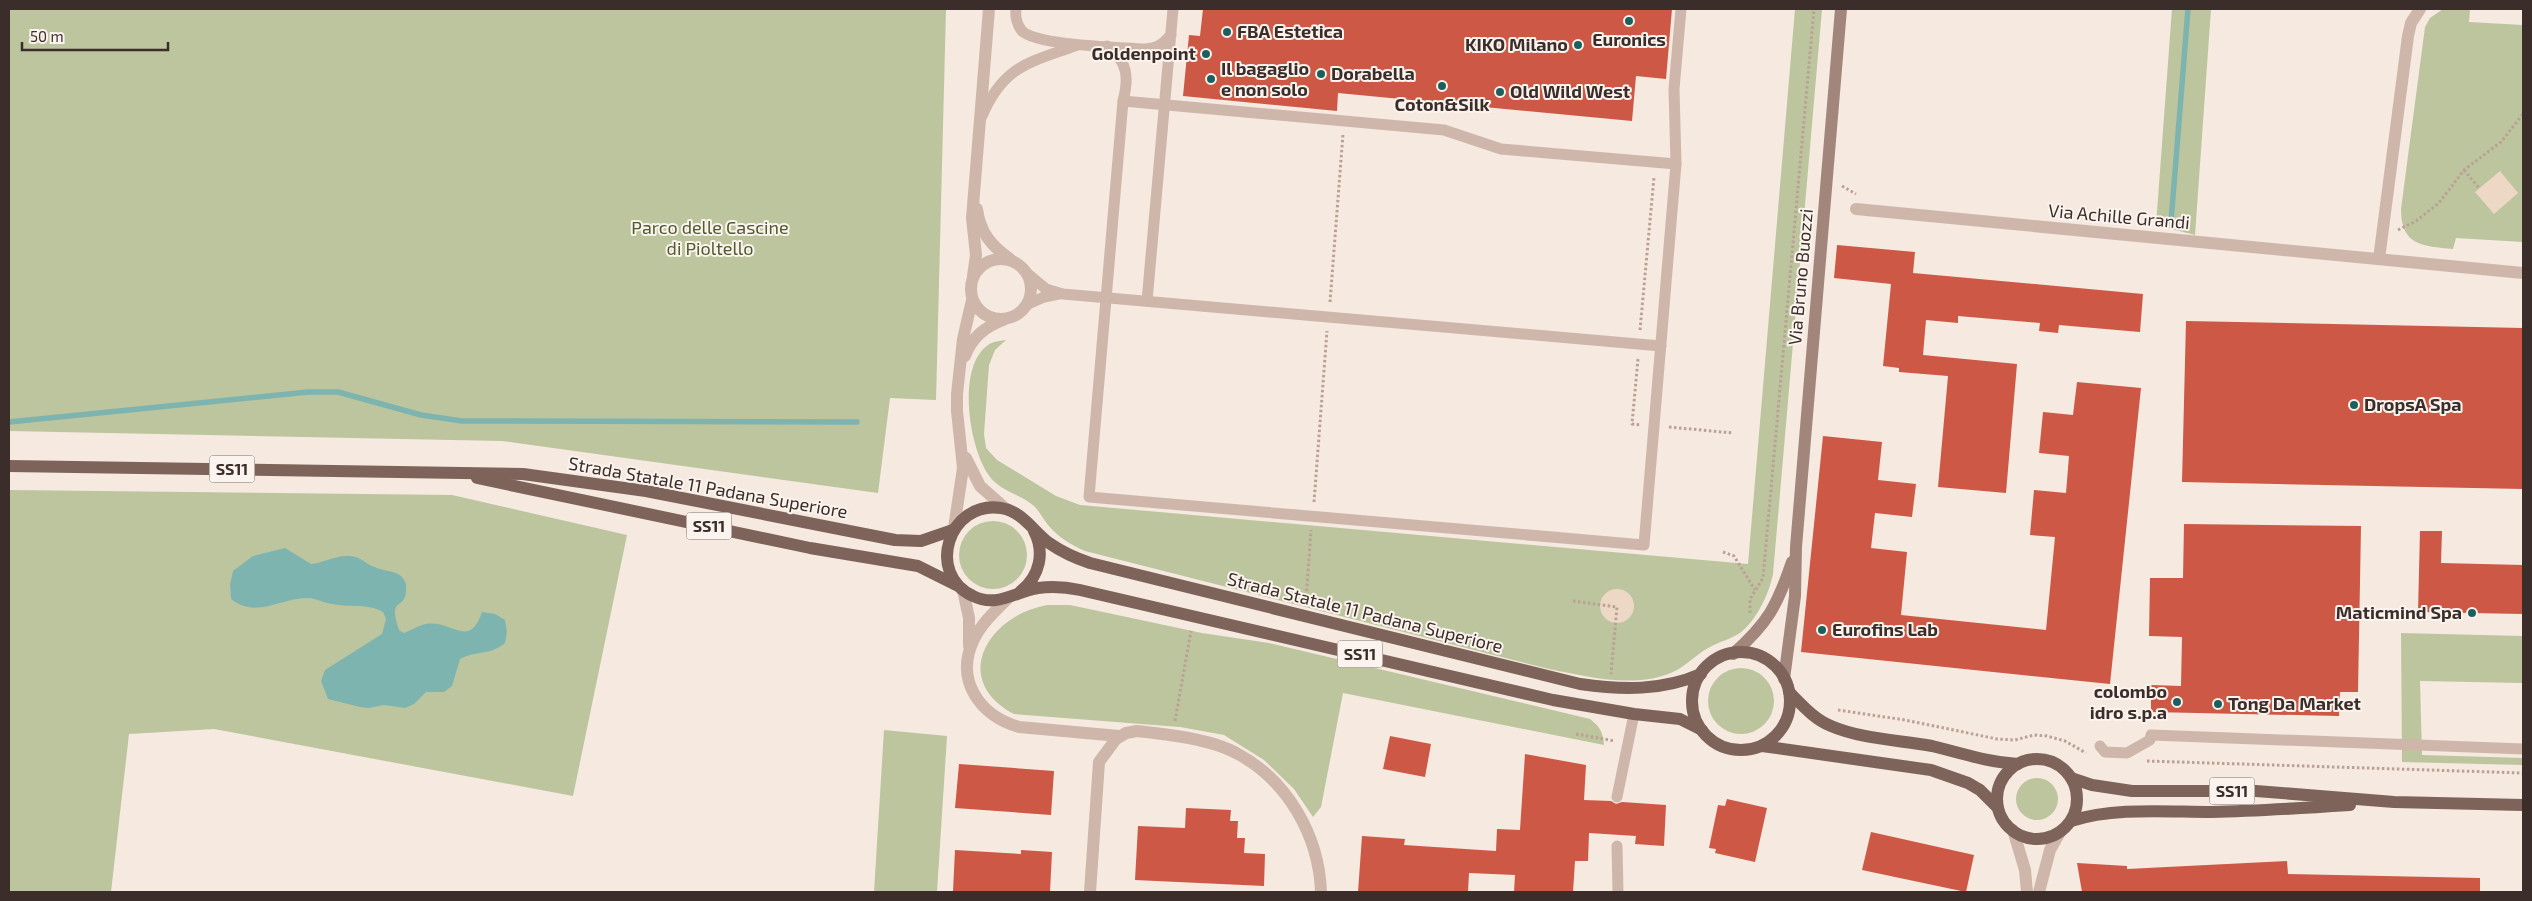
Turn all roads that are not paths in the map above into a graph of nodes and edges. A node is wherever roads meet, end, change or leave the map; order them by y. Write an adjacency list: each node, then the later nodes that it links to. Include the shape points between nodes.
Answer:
1 (989, 9): 12 (street)
2 (1016, 9): 8 (lane, via 1017,22 1031,37)
3 (1173, 9): 7 (lane)
4 (1681, 9): 13 (lane, via 1674,89)
5 (1841, 9): 35 (main road, Via Bruno Buozzi)
6 (2420, 9): 16 (street, via 2411,23 2408,36)
7 (1171, 35): 9 (lane, via 1155,49); 11 (lane)
8 (1081, 44): 9 (lane); 12 (lane, via 1010,73 994,90)
9 (1107, 46): 10 (lane, via 1125,65 1128,80)
10 (1123, 101): 11 (lane); 22 (lane)
11 (1164, 104): 13 (lane, via 1444,130 1500,149); 24 (lane)
12 (981, 120): 14 (street)
13 (1676, 164): 27 (lane)
14 (975, 189): 17 (street, via 983,231 996,250); 20 (street)
15 (1856, 209): 16 (street, Via Achille Grandi)
16 (2379, 259): 18 (street, Via Achille Grandi)
17 (1012, 260): 19 (street); 20 (street, via 994,259)
18 (2523, 273)
19 (1028, 274): 21 (lane, via 1046,289); 25 (street, via 1032,294)
20 (973, 276): 23 (street)
21 (1063, 294): 22 (lane); 25 (lane)
22 (1106, 298): 24 (lane); 27 (lane, via 1089,497 1644,545)
23 (972, 300): 26 (street, via 985,315); 28 (street)
24 (1147, 301): 27 (lane)
25 (1028, 304): 26 (street, via 1022,312)
26 (1004, 320): 28 (street, via 985,328 972,342)
27 (1661, 346)
28 (959, 378): 29 (street, via 957,412)
29 (961, 444): 32 (street, via 975,480); 34 (street, via 962,477)
30 (9, 466): 31 (main road, Strada Statale 11 Padana Superiore / SS11)
31 (455, 473): 34 (main road, Strada Statale 11 Padana Superiore / SS11, via 517,474 607,485 895,540 921,541); 36 (main road, Strada Statale 11 Padana Superiore / SS11, via 810,548 918,566)
32 (1006, 509): 33 (main road, Strada Statale 11 Padana Superiore / SS11); 34 (main road, Strada Statale 11 Padana Superiore / SS11, via 976,511 962,518)
33 (1031, 527): 37 (main road, via 1038,541 1039,564 1034,578); 40 (main road, Strada Statale 11 Padana Superiore / SS11, via 1061,550 1086,561 1571,681 1610,688 1670,686)
34 (954, 529): 36 (main road, via 947,545 946,560 951,575)
35 (1796, 547): 39 (main road, Via Bruno Buozzi, via 1782,593 1774,607 1760,630); 41 (main road, Via Bruno Buozzi)
36 (962, 588): 37 (main road, Strada Statale 11 Padana Superiore / SS11, via 987,600); 38 (street, via 970,625)
37 (1013, 596): 38 (street, via 981,628); 43 (main road, Strada Statale 11 Padana Superiore / SS11, via 1038,588 1062,587 1553,700)
38 (969, 651): 45 (street, via 967,670 972,692 979,704 1004,723)
39 (1733, 654): 40 (main road, Strada Statale 11 Padana Superiore / SS11, via 1711,663); 41 (main road, Strada Statale 11 Padana Superiore / SS11, via 1748,653 1763,658)
40 (1701, 674): 44 (main road, via 1693,702 1696,720)
41 (1784, 679): 42 (main road, Strada Statale 11 Padana Superiore / SS11)
42 (1789, 692): 46 (main road, Strada Statale 11 Padana Superiore / SS11, via 1789,710 1782,728); 49 (main road, Strada Statale 11 Padana Superiore / SS11, via 1815,717 1849,732 1933,747 1978,760)
43 (1634, 714): 44 (main road, Strada Statale 11 Padana Superiore / SS11, via 1680,719); 51 (lane)
44 (1702, 730): 46 (main road, Strada Statale 11 Padana Superiore / SS11, via 1726,747 1740,750)
45 (1119, 736): 59 (street, via 1098,766); 60 (street, via 1137,731 1211,744 1253,763 1287,796 1312,841)
46 (1762, 746): 54 (main road, Strada Statale 11 Padana Superiore / SS11, via 1932,770 1968,783)
47 (2100, 746): 48 (lane, via 2105,752 2127,753 2150,740 2151,735)
48 (2523, 749)
49 (2018, 764): 50 (main road, Strada Statale 11 Padana Superiore / SS11, via 2037,759 2051,761); 54 (main road, via 2003,778 1997,798)
50 (2072, 778): 52 (main road, Strada Statale 11 Padana Superiore / SS11, via 2092,785 2132,791 2256,791); 55 (main road, via 2077,800)
51 (1618, 797)
52 (2394, 802): 53 (main road, Strada Statale 11 Padana Superiore / SS11); 55 (main road, Strada Statale 11 Padana Superiore / SS11, via 2256,812 2128,813 2086,816)
53 (2523, 805)
54 (1998, 808): 56 (main road, Strada Statale 11 Padana Superiore / SS11)
55 (2071, 821): 57 (main road)
56 (2013, 830): 57 (main road, via 2039,839); 62 (street, via 2025,870)
57 (2060, 832): 63 (street, via 2050,850)
58 (1617, 846): 61 (lane)
59 (1090, 892)
60 (1321, 892)
61 (1618, 892)
62 (2027, 892)
63 (2039, 892)

